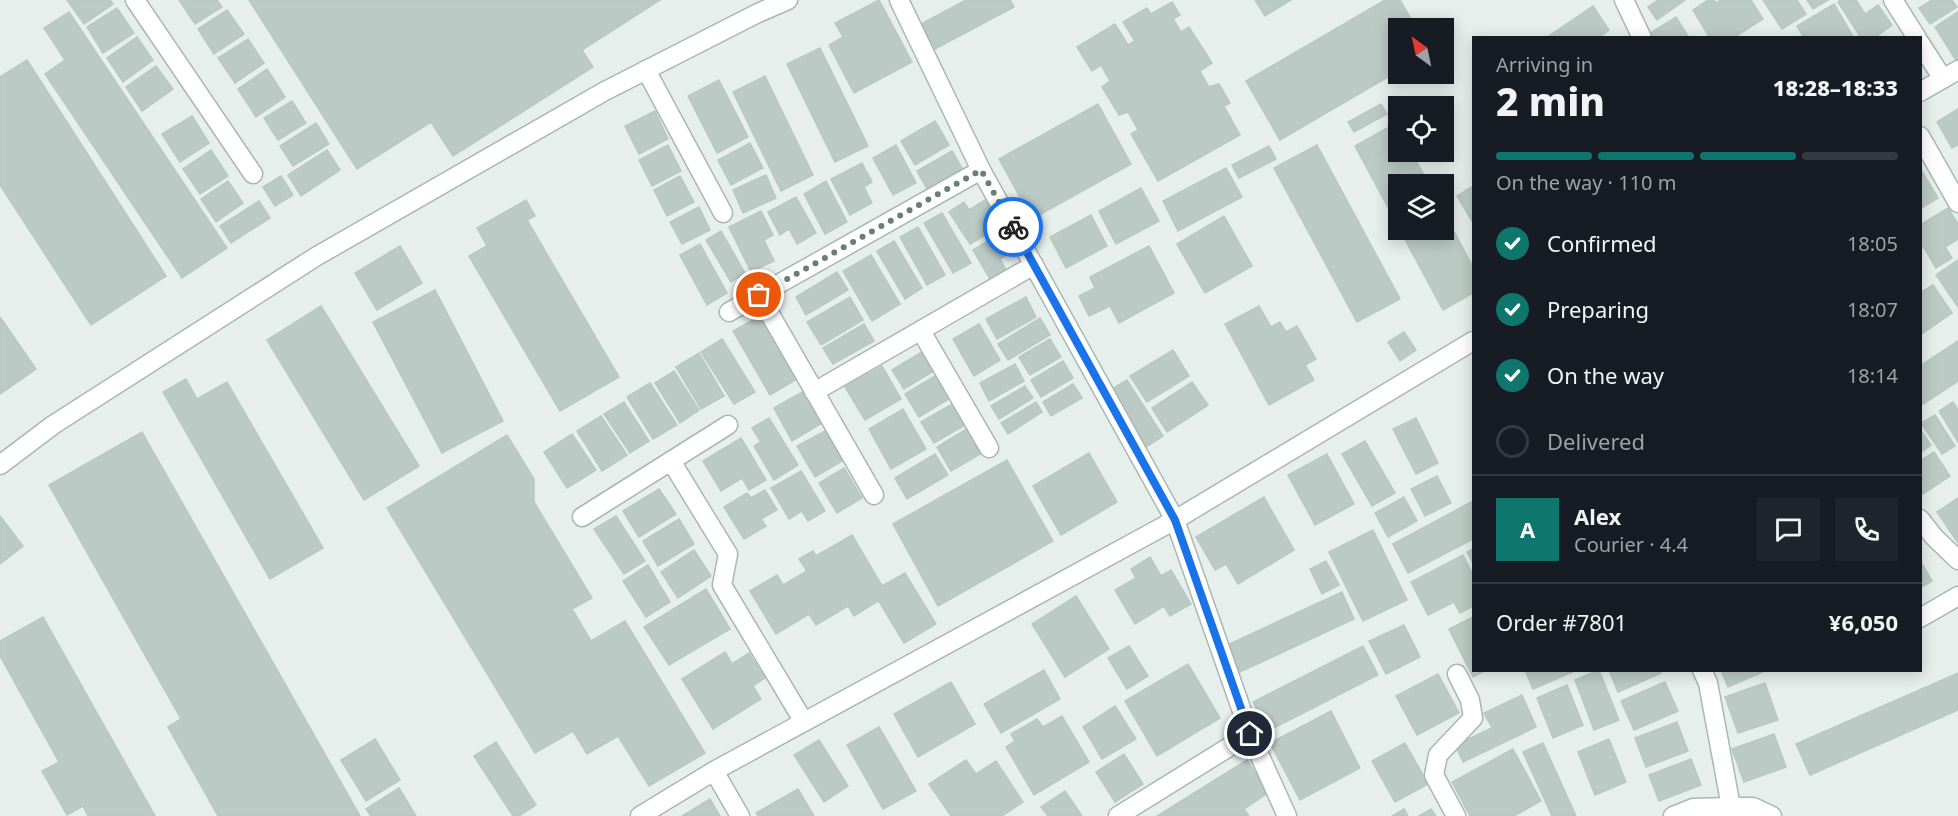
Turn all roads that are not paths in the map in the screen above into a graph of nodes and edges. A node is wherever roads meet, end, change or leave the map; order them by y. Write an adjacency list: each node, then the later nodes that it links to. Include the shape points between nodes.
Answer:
1 (135, 0): 14 (street)
2 (788, 0): 9 (street)
3 (899, 0): 13 (street)
4 (1624, 0): 6 (street)
5 (1893, 0): 7 (street)
6 (1641, 36)
7 (1916, 36)
8 (1922, 45): 10 (street)
9 (646, 70): 16 (street); 26 (street, via 317,256 53,425)
10 (1950, 74): 11 (street)
11 (1922, 91)
12 (1922, 140): 15 (street)
13 (981, 170): 17 (street); 18 (street)
14 (253, 174)
15 (1958, 203)
16 (723, 213)
17 (1034, 265): 20 (street); 29 (street)
18 (759, 295): 19 (street); 22 (street)
19 (729, 312)
20 (921, 331): 22 (street); 24 (street)
21 (1472, 342): 29 (street)
22 (814, 392): 27 (street)
23 (728, 425): 25 (street)
24 (989, 448)
25 (671, 461): 28 (street); 36 (street, via 728,554 722,585)
26 (0, 465)
27 (874, 495)
28 (582, 517)
29 (1175, 520): 36 (street); 37 (street)
30 (1922, 522): 31 (street)
31 (1958, 560)
32 (1958, 596): 33 (street)
33 (1922, 617)
34 (1703, 672): 39 (street)
35 (1457, 674): 44 (street, via 1470,700 1473,718 1438,754 1434,775)
36 (804, 722): 38 (street)
37 (1250, 734): 42 (street); 43 (street)
38 (714, 771): 40 (street); 41 (street)
39 (1731, 807): 45 (street, via 1693,808); 46 (street, via 1753,807)
40 (640, 816)
41 (740, 816)
42 (1118, 816)
43 (1287, 816)
44 (1456, 816)
45 (1672, 816)
46 (1772, 816)

